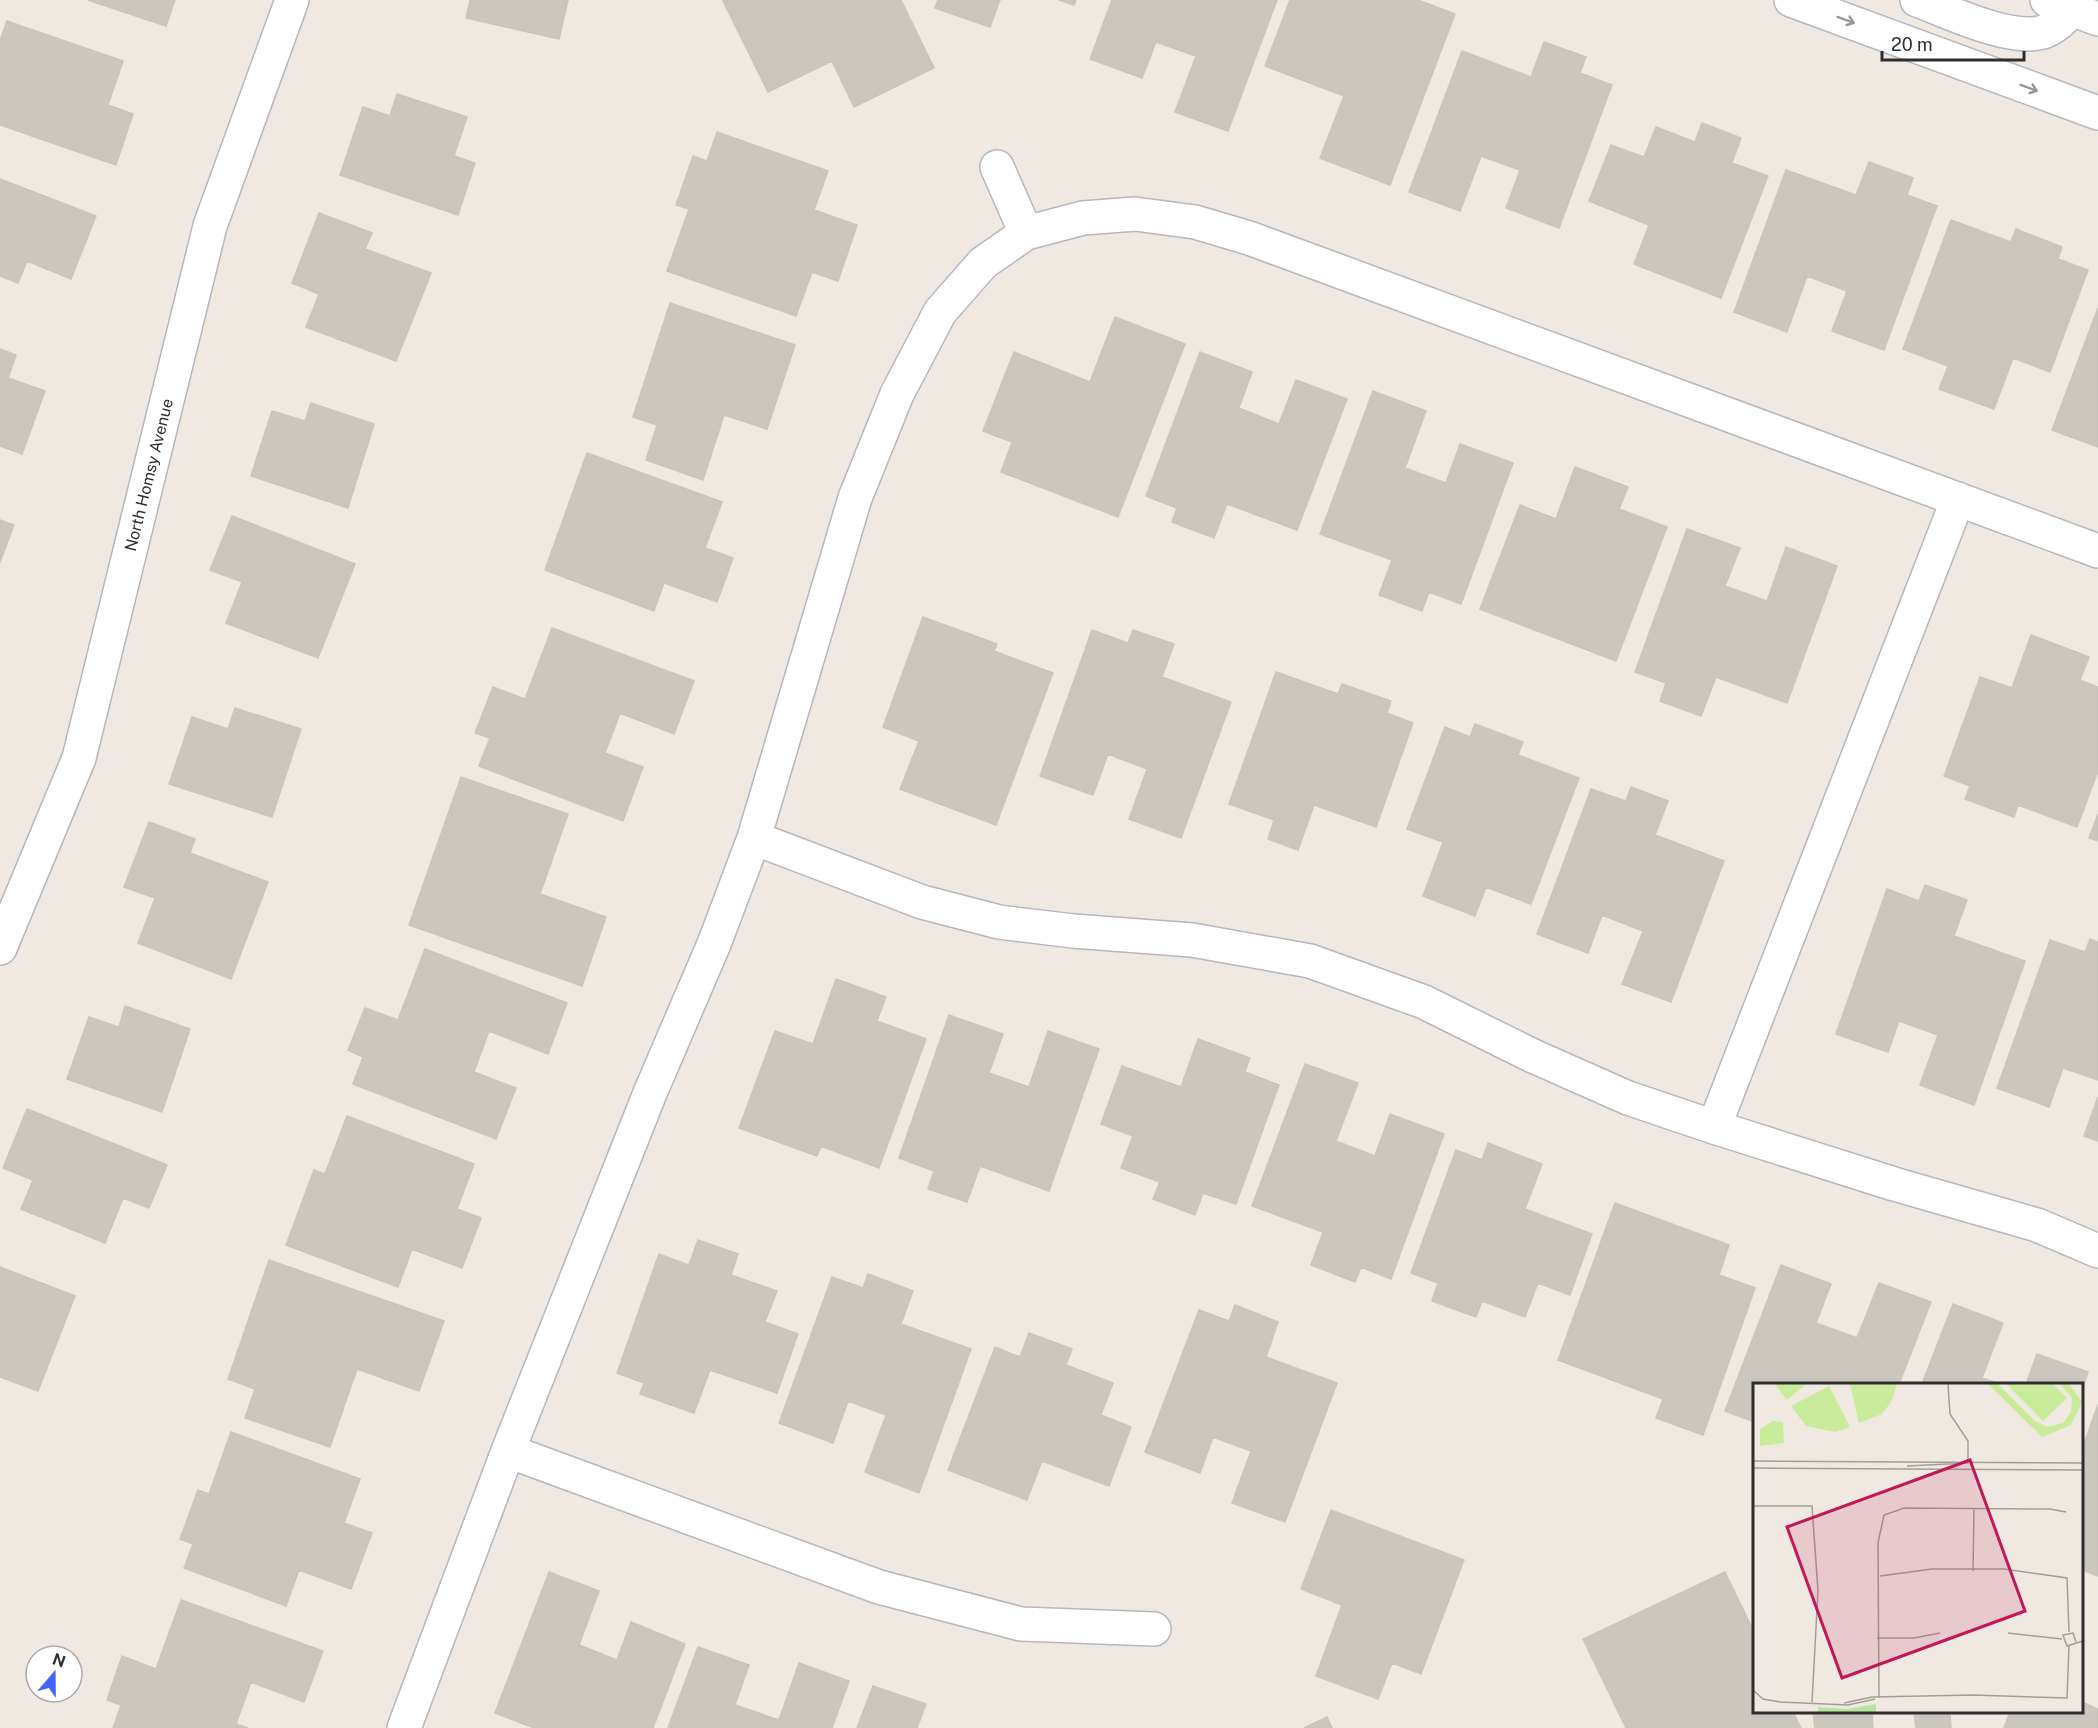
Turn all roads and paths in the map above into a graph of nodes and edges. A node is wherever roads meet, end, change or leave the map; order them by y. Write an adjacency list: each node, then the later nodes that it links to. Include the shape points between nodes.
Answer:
1 (292, 0): 11 (street, North Homsy Avenue, via 210,226 79,758)
2 (1791, 0): 5 (street, one-way to 5)
3 (1917, 0): 4 (street, via 2026,35 2044,32 2061,22)
4 (2072, 9)
5 (2098, 113)
6 (997, 167): 7 (street)
7 (1026, 233): 8 (street, via 1083,218 1135,214 1195,222 1261,242); 10 (street, via 983,264 940,312 897,394 855,498)
8 (1958, 499): 9 (street); 12 (street)
9 (2098, 551)
10 (754, 838): 12 (street, via 922,902 999,922 1192,940 1310,961 1424,1002 1628,1098); 14 (street)
11 (0, 948)
12 (1714, 1127): 13 (street, via 2037,1225)
13 (2098, 1251)
14 (508, 1451): 15 (street, via 879,1587 1021,1624); 16 (street)
15 (1154, 1629)
16 (404, 1728)

